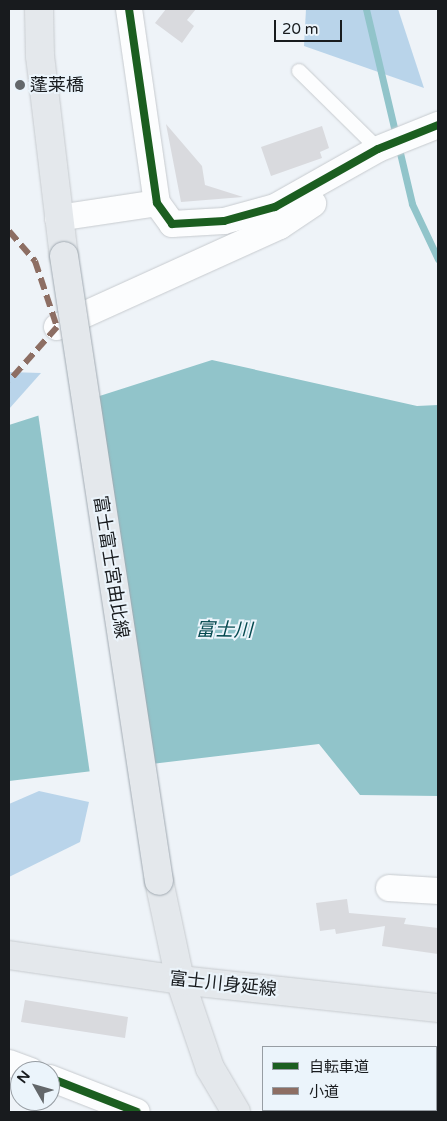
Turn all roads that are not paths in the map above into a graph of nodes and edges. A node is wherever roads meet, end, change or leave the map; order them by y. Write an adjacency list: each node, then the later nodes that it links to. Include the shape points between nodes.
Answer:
1 (39, 9): 8 (main road, 富士富士宮由比線, via 40,56)
2 (129, 9): 7 (street)
3 (299, 71): 5 (lane)
4 (427, 130): 5 (street)
5 (378, 149): 6 (street)
6 (343, 169): 7 (street, via 275,207 224,222 172,224); 9 (street, via 342,185 280,226)
7 (157, 203): 8 (street)
8 (58, 218): 13 (main road, 富士富士宮由比線, bridge, via 159,881)
9 (57, 327)
10 (389, 888): 11 (street)
11 (438, 891)
12 (9, 955): 13 (main road, 富士川身延線)
13 (180, 980): 14 (main road, 富士川身延線); 17 (main road, 富士富士宮由比線, via 210,1068)
14 (438, 1008)
15 (60, 1082): 16 (street)
16 (137, 1112)
17 (236, 1112)

